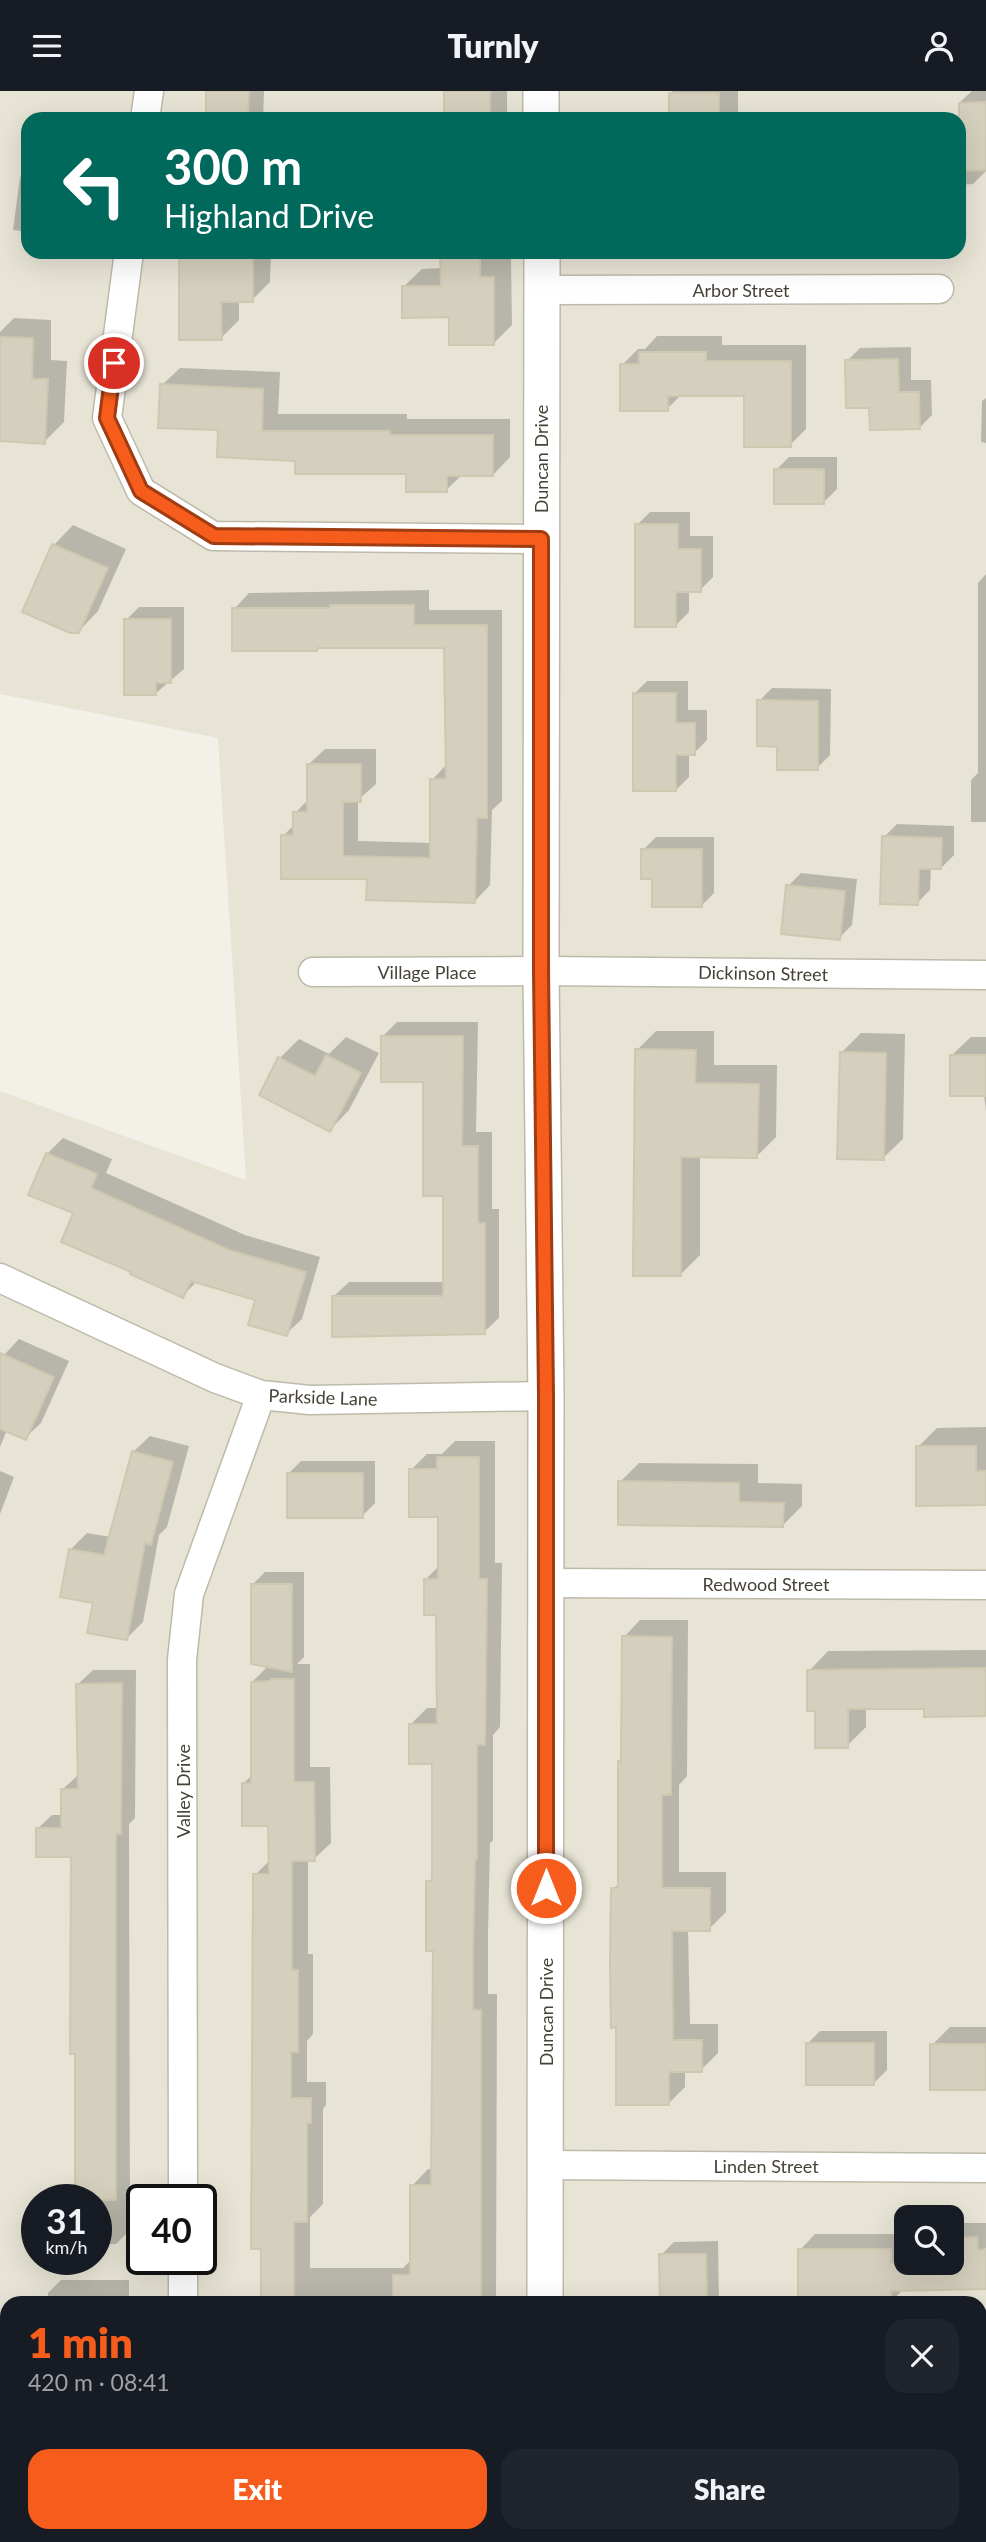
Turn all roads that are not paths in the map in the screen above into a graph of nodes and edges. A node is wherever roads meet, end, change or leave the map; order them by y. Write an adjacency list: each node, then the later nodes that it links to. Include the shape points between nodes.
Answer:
1 (149, 91): 3 (street)
2 (541, 91): 4 (street)
3 (146, 112)
4 (541, 112)
5 (127, 259): 9 (street, via 107,418 141,491 214,536)
6 (542, 259): 8 (street, Duncan Drive)
7 (940, 289): 8 (street, Arbor Street)
8 (542, 290): 9 (street, Duncan Drive)
9 (541, 539): 10 (street, Duncan Drive)
10 (541, 971): 11 (street, Village Place); 12 (street, Dickinson Street); 15 (street, Duncan Drive)
11 (313, 972)
12 (986, 975)
13 (0, 1278): 14 (street, Parkside Lane)
14 (261, 1395): 15 (street, Parkside Lane, via 310,1400); 20 (street, Valley Drive, via 189,1594 182,1660)
15 (546, 1396): 16 (street, Duncan Drive)
16 (545, 1583): 17 (street, Redwood Street); 18 (street, Duncan Drive)
17 (986, 1585)
18 (546, 2165): 19 (street, Linden Street); 23 (street, Duncan Drive)
19 (986, 2168)
20 (183, 2184)
21 (183, 2275): 22 (street)
22 (183, 2296)
23 (545, 2296)

